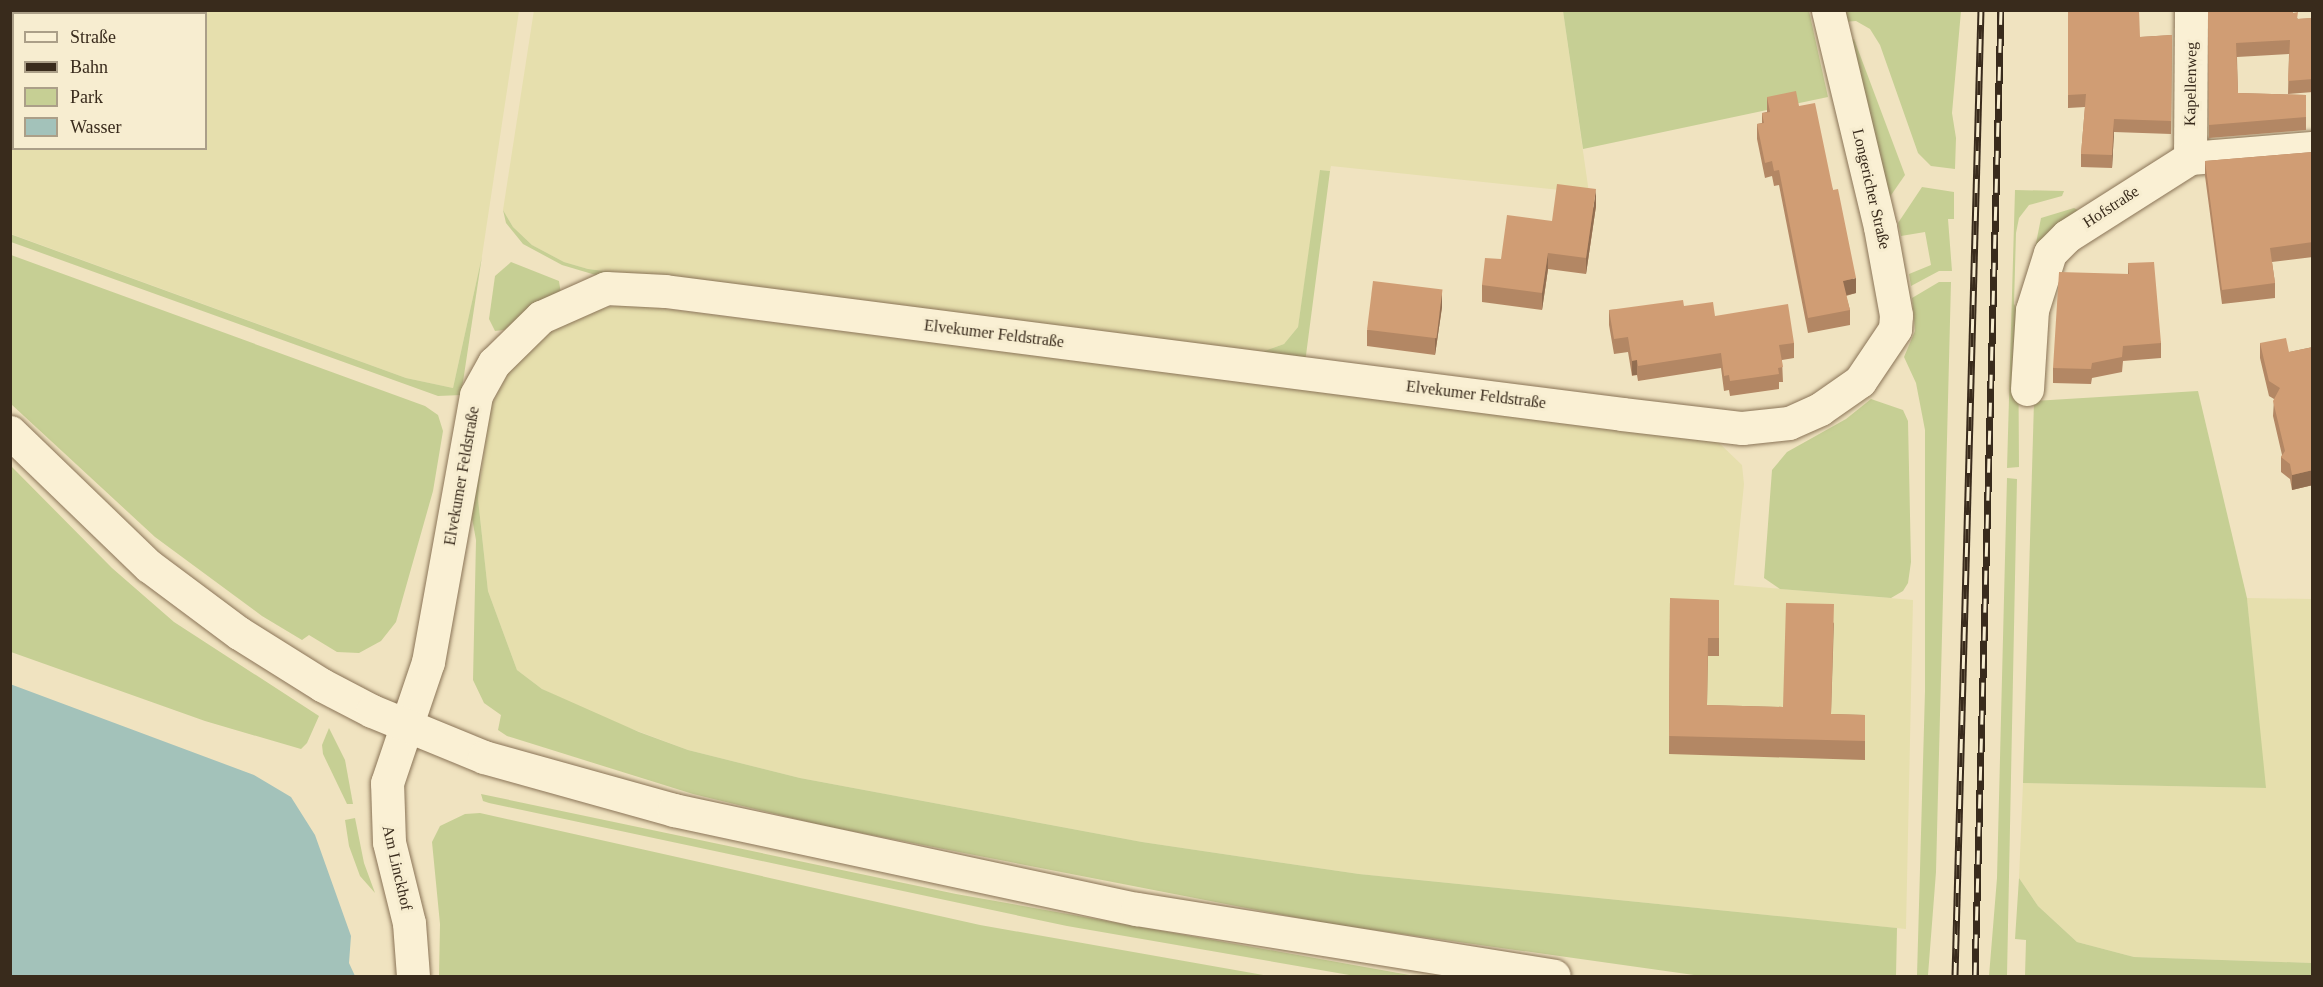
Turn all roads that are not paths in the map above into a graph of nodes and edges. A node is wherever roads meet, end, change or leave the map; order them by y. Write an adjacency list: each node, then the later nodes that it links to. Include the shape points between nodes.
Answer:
1 (1828, 10): 5 (street, Longericher Straße, via 1880,227 1896,315 1895,329)
2 (2191, 10): 4 (street, Kapellenweg)
3 (2313, 147): 4 (street, Hofstraße)
4 (2190, 158): 6 (street, Hofstraße, via 2067,236 2050,253 2032,310)
5 (1874, 365): 8 (street, Elvekumer Feldstraße, via 1853,386 1820,409 1789,423 1742,428 665,291 606,288 563,305 523,331 494,363 476,395 428,662)
6 (2027, 389)
7 (10, 432): 8 (street, via 149,566 322,685)
8 (408, 727): 9 (street, Am Linckhof, via 387,783 385,815 409,922); 10 (street, via 499,762 674,810 944,870 1215,924)
9 (413, 976)
10 (1554, 976)

